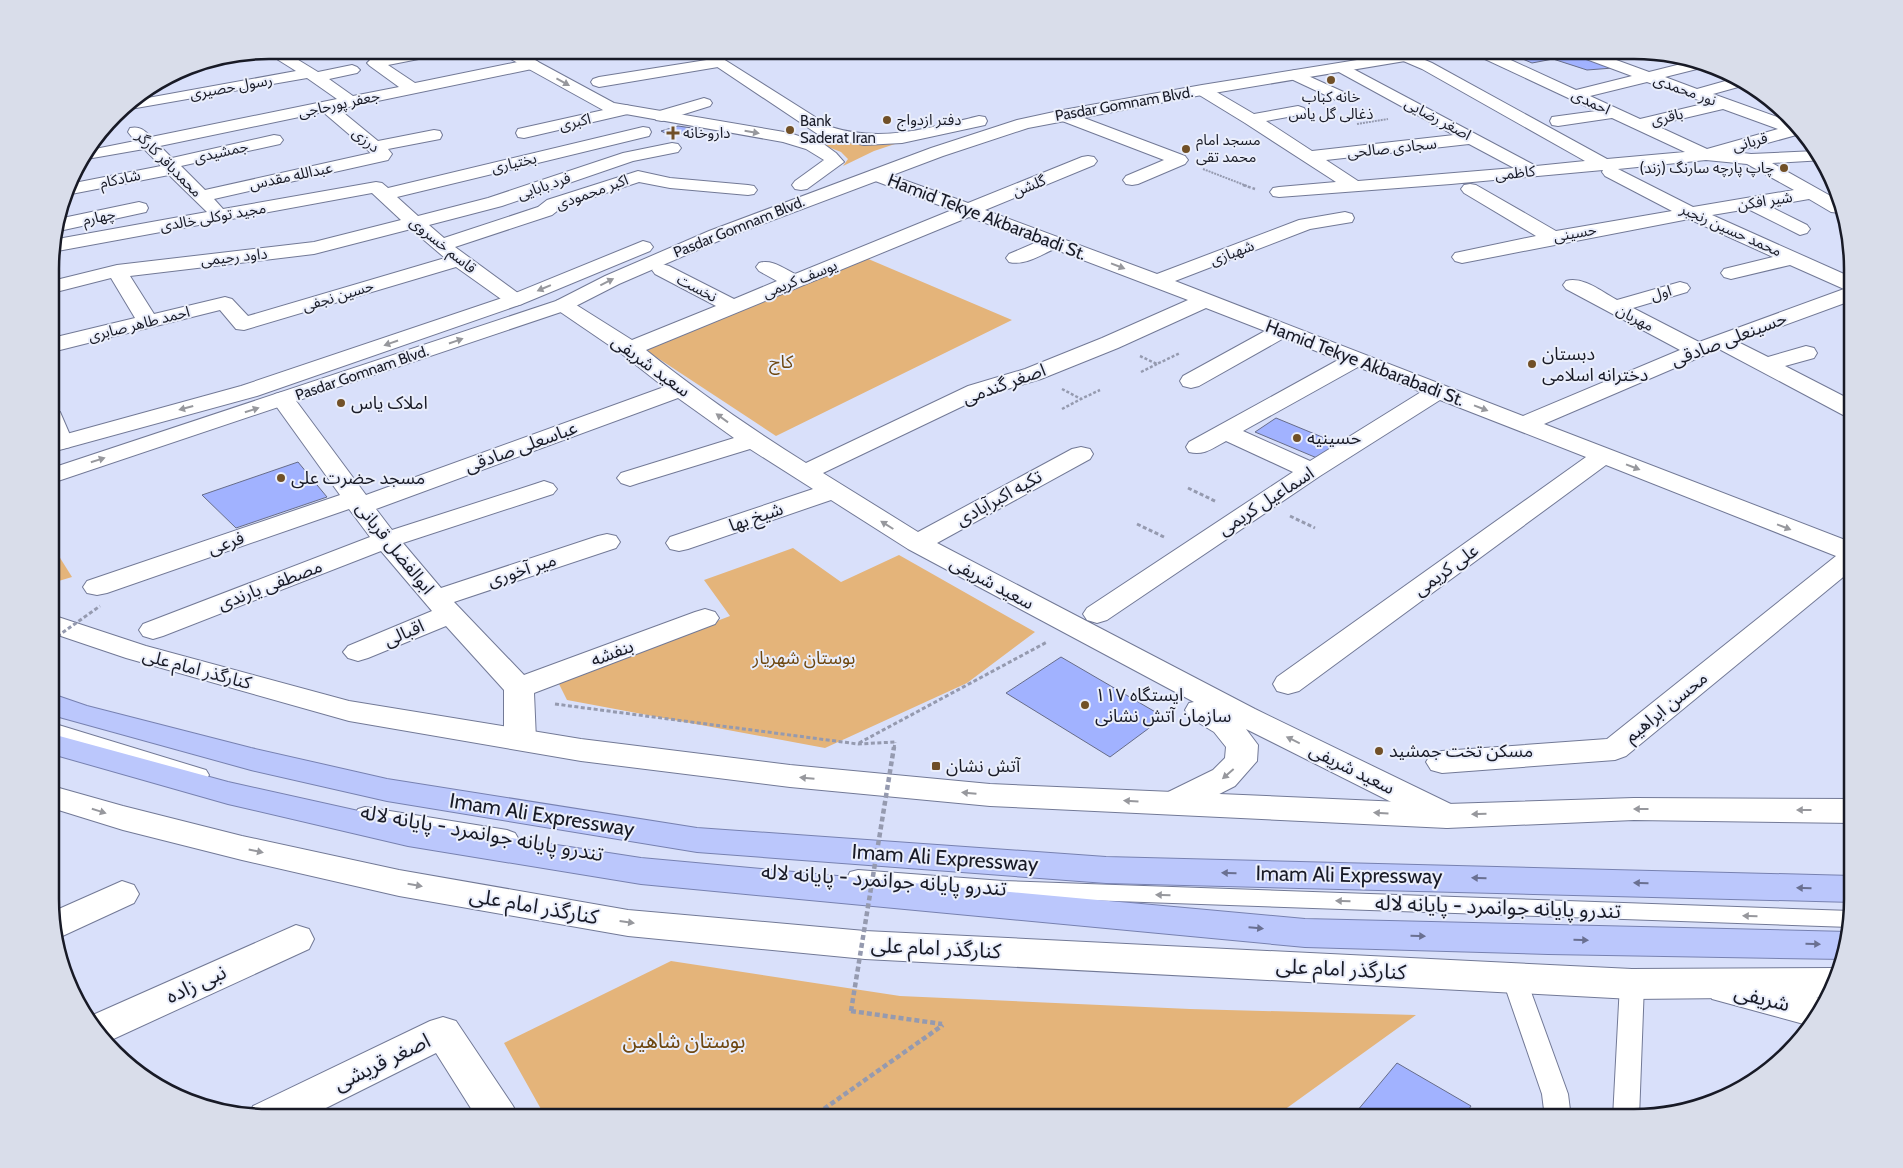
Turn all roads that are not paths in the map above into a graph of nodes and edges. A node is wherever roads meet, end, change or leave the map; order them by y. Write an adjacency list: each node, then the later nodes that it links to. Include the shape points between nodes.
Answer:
1 (286, 59): 15 (street)
2 (396, 59): 24 (street, via 375,63)
3 (523, 59): 11 (street)
4 (713, 59): 10 (street)
5 (1298, 59): 18 (street, Pasdar Gomnam Blvd.)
6 (1394, 59): 13 (street, Pasdar Gomnam Blvd.)
7 (1411, 59): 26 (street, محمد حسین رنجبر)
8 (1496, 59): 29 (street, احمدی)
9 (1600, 59): 17 (street, نور محمدی)
10 (719, 63): 19 (street); 49 (street)
11 (532, 64): 24 (street, جعفر پورحاجی); 38 (street, one-way to 38, via 609,107)
12 (1690, 66): 17 (street)
13 (1342, 68): 16 (street, Pasdar Gomnam Blvd.); 41 (street, اصغر رضایی)
14 (352, 70): 15 (street)
15 (313, 75): 31 (street); 32 (street, رسول حصیری, via 249,77)
16 (1295, 75): 25 (street, Pasdar Gomnam Blvd.); 30 (street)
17 (1649, 77): 22 (street); 28 (street, نور محمدی)
18 (1153, 80)
19 (599, 82)
20 (1733, 84): 28 (street)
21 (1498, 86): 26 (street)
22 (1612, 86): 27 (street); 29 (street)
23 (1116, 87): 45 (street, Pasdar Gomnam Blvd.)
24 (413, 89): 31 (street, جعفر پورحاجی)
25 (1202, 90): 43 (street, Pasdar Gomnam Blvd.); 48 (street)
26 (1471, 90): 35 (street, محمد حسین رنجبر)
27 (1632, 94)
28 (1696, 94): 34 (street, نور محمدی)
29 (1574, 95): 42 (street, احمدی)
30 (1342, 97)
31 (350, 101): 36 (street, جعفر پورحاجی)
32 (140, 103)
33 (704, 103): 44 (street)
34 (1725, 104): 47 (street, نور محمدی); 50 (street, باقری)
35 (1498, 105): 37 (street); 52 (street, محمد حسین رنجبر)
36 (326, 106): 62 (street, جعفر پورحاجی); 64 (street, درزی)
37 (1472, 108)
38 (626, 110): 44 (street); 55 (street, اکبری)
39 (1454, 110): 41 (street)
40 (1298, 111): 48 (street)
41 (1427, 113): 61 (street, اصغر رضایی)
42 (1615, 113): 50 (street, احمدی); 52 (street)
43 (1062, 114): 74 (street, Pasdar Gomnam Blvd., via 937,152); 75 (street, via 1179,160)
44 (662, 116): 57 (street, one-way to 57)
45 (998, 116): 49 (street, via 886,141 840,137); 76 (street, Pasdar Gomnam Blvd., via 881,154)
46 (123, 117): 62 (street, محمدباقر کارگر)
47 (1774, 117): 51 (street, نور محمدی)
48 (1251, 119): 68 (street)
49 (813, 124): 57 (street, via 810,133)
50 (1638, 124): 66 (street, احمدی)
51 (1788, 126)
52 (1555, 128): 58 (street); 72 (street, محمد حسین رنجبر)
53 (1793, 131): 66 (street, قربانی)
54 (643, 132): 79 (street, بختیاری)
55 (524, 133)
56 (434, 135): 64 (street, عبدالله مقدس)
57 (784, 137): 76 (street, via 828,152 835,162)
58 (1526, 138)
59 (274, 140): 71 (street, جمشیدی)
60 (1509, 140): 61 (street, سجادی صالحی)
61 (1478, 141): 68 (street, سجادی صالحی); 73 (street, اصغر رضایی)
62 (146, 143): 65 (street, جعفر پورحاجی); 71 (street, محمدباقر کارگر)
63 (672, 148): 92 (street, فرد بابایی, via 629,157 495,202)
64 (379, 152): 83 (street, عبدالله مقدس)
65 (93, 154)
66 (1706, 155): 69 (street, کاظمی); 72 (street, کاظمی)
67 (1812, 156): 69 (street, کاظمی)
68 (1309, 157): 77 (street)
69 (1751, 159): 82 (street)
70 (1088, 161): 87 (street, گلشن)
71 (170, 166): 78 (street, شادکام); 83 (street, محمدباقر کارگر)
72 (1607, 168): 73 (street, کاظمی); 88 (street, محمد حسین رنجبر)
73 (1534, 171): 77 (street, کاظمی)
74 (876, 175): 87 (street, Hamid Tekye Akbarabadi St.); 119 (street, Pasdar Gomnam Blvd., one-way to 74, via 707,239)
75 (1132, 180)
76 (801, 185): 116 (street, Pasdar Gomnam Blvd., one-way to 116)
77 (1356, 187): 93 (street, کاظمی, via 1276,196)
78 (75, 188)
79 (380, 190): 89 (street, مجید توکلی خالدی, via 251,217); 92 (street, قاسم خسروی)
80 (748, 190): 99 (street, اکبر محمودی, via 670,184 638,176)
81 (1470, 190): 96 (street)
82 (1812, 193): 84 (street, شیر افکن); 85 (street)
83 (201, 196): 89 (street, محمدباقر کارگر)
84 (1750, 203): 88 (street, شیر افکن); 94 (street)
85 (1834, 205)
86 (139, 208): 91 (street, چهارم)
87 (970, 210): 97 (street, Hamid Tekye Akbarabadi St.); 110 (street, یوسف کریمی)
88 (1689, 212): 96 (street, حسینی); 103 (street, محمد حسین رنجبر)
89 (221, 216): 98 (street, مجید توکلی خالدی)
90 (1345, 218): 93 (street, شهبازی)
91 (64, 223)
92 (415, 224): 99 (street, قاسم خسروی); 100 (street, داود رحیمی)
93 (1306, 224): 109 (street, شهبازی)
94 (1800, 229)
95 (327, 230): 100 (street, via 306,234)
96 (1552, 237): 101 (street, حسینی)
97 (1054, 242): 102 (street); 109 (street, Hamid Tekye Akbarabadi St., one-way to 109)
98 (61, 245)
99 (442, 245): 104 (street, قاسم خسروی)
100 (314, 248): 107 (street, داود رحیمی)
101 (1462, 257)
102 (1016, 258)
103 (1794, 258): 108 (street); 111 (street, محمد حسین رنجبر)
104 (459, 260): 116 (street, قاسم خسروی); 118 (street, حسین نجفی, via 244,324)
105 (766, 268): 110 (street)
106 (662, 270): 121 (street, نخست)
107 (117, 271): 112 (street, داود رحیمی); 122 (street)
108 (1731, 273)
109 (1157, 281): 117 (street, Hamid Tekye Akbarabadi St.)
110 (794, 282): 121 (street, یوسف کریمی)
111 (1844, 282)
112 (59, 285)
113 (1573, 285): 120 (street, مهربان)
114 (1680, 288): 120 (street, اول)
115 (1844, 295): 124 (street, حسینعلی صادقی)
116 (515, 300): 139 (street, Pasdar Gomnam Blvd., one-way to 139, via 249,391)
117 (1206, 300): 123 (street, Hamid Tekye Akbarabadi St.); 144 (street, اصغر گندمی, via 1033,374 976,391)
118 (225, 303): 122 (street, احمد طاهر صابری)
119 (563, 305): 126 (street, سعید شریفی); 134 (street, Pasdar Gomnam Blvd., one-way to 119)
120 (1614, 306): 127 (street, مهربان)
121 (733, 307): 126 (street, یوسف کریمی)
122 (148, 322): 125 (street, احمد طاهر صابری)
123 (1282, 330): 129 (street, Hamid Tekye Akbarabadi St.); 131 (street)
124 (1720, 341): 127 (street, حسینعلی صادقی); 130 (street)
125 (59, 344)
126 (630, 349): 132 (street, سعید شریفی)
127 (1697, 350): 136 (street, حسینعلی صادقی)
128 (1806, 353): 130 (street)
129 (1356, 359): 133 (street, Hamid Tekye Akbarabadi St.); 137 (street)
130 (1765, 365): 135 (street)
131 (1191, 380)
132 (681, 389): 138 (street, سعید شریفی, one-way to 132); 149 (street, عباسعلی صادقی)
133 (1437, 392): 136 (street, Hamid Tekye Akbarabadi St., one-way to 136); 143 (street, اسماعیل کریمی)
134 (283, 400): 145 (street, Pasdar Gomnam Blvd., one-way to 134); 149 (street, ابوالفضل قربانی)
135 (1844, 407)
136 (1523, 424): 142 (street, Hamid Tekye Akbarabadi St.)
137 (1225, 432): 140 (street); 143 (street)
138 (753, 440): 144 (street, سعید شریفی); 146 (street)
139 (59, 443)
140 (1198, 447)
141 (1080, 454): 153 (street, تکیه اکبرآبادی)
142 (1603, 456): 154 (street, Hamid Tekye Akbarabadi St., one-way to 154); 163 (street, علی کریمی)
143 (1311, 471): 159 (street, اسماعیل کریمی)
144 (804, 473): 148 (street, سعید شریفی)
145 (59, 474)
146 (630, 478)
147 (544, 489): 150 (street, مصطفی یارندی)
148 (832, 491): 152 (street, شیخ بها); 153 (street, سعید شریفی, one-way to 148)
149 (357, 502): 150 (street, ابوالفضل قربانی); 156 (street, فرعی)
150 (386, 540): 157 (street, ابوالفضل قربانی); 161 (street, مصطفی یارندی)
151 (607, 542): 157 (street, میر آخوری)
152 (679, 543)
153 (917, 543): 159 (street, سعید شریفی)
154 (1844, 551)
155 (1844, 561): 169 (street, محسن ابراهیم, via 1615,749)
156 (99, 597)
157 (443, 606): 162 (street, اقبالی); 164 (street, ابوالفضل قربانی)
158 (705, 618): 164 (street, بنفشه)
159 (1086, 620): 171 (street, one-way to 171, via 1095,651 1225,725 1242,745 1241,761 1224,778); 173 (street, سعید شریفی, one-way to 159, via 1244,716)
160 (59, 626): 167 (street, کنارگذر امام علی, via 136,652 349,711)
161 (153, 630)
162 (358, 652)
163 (1288, 684)
164 (519, 688): 167 (street)
165 (59, 707): 174 (highway, Imam Ali Expressway, one-way to 165, via 1106,870 697,840 387,790 241,757)
166 (59, 731): 176 (lane, تندرو پایانه جوانمرد - پایانه لاله, one-way to 166, via 1003,889 667,864 336,809 232,785)
167 (520, 740): 171 (street, کنارگذر امام علی, one-way to 167, via 990,795 790,776)
168 (59, 746): 179 (highway, one-way to 179, via 228,793 408,834 641,871 1305,932 1548,940)
169 (1442, 762)
170 (59, 799): 180 (street, کنارگذر امام علی, one-way to 180, via 242,848 390,881 628,923 865,945)
171 (1174, 803): 173 (street, کنارگذر امام علی, one-way to 171)
172 (1844, 810): 173 (street, کنارگذر امام علی, one-way to 173, via 1634,809)
173 (1447, 816)
174 (1844, 889)
175 (122, 894): 177 (street)
176 (1843, 919)
177 (60, 923)
178 (296, 939): 185 (street, نبی زاده)
179 (1839, 944)
180 (1514, 978): 182 (street, کنارگذر امام علی); 188 (lane, via 1555,1094)
181 (1827, 982): 183 (street, کنارگذر امام علی)
182 (1632, 984): 183 (street, کنارگذر امام علی); 189 (lane)
183 (1704, 984): 184 (street, شریفی)
184 (1812, 1010)
185 (102, 1027)
186 (285, 1109): 187 (street, اصغر قریشی, via 443,1032)
187 (493, 1109)
188 (1557, 1109)
189 (1626, 1109)

